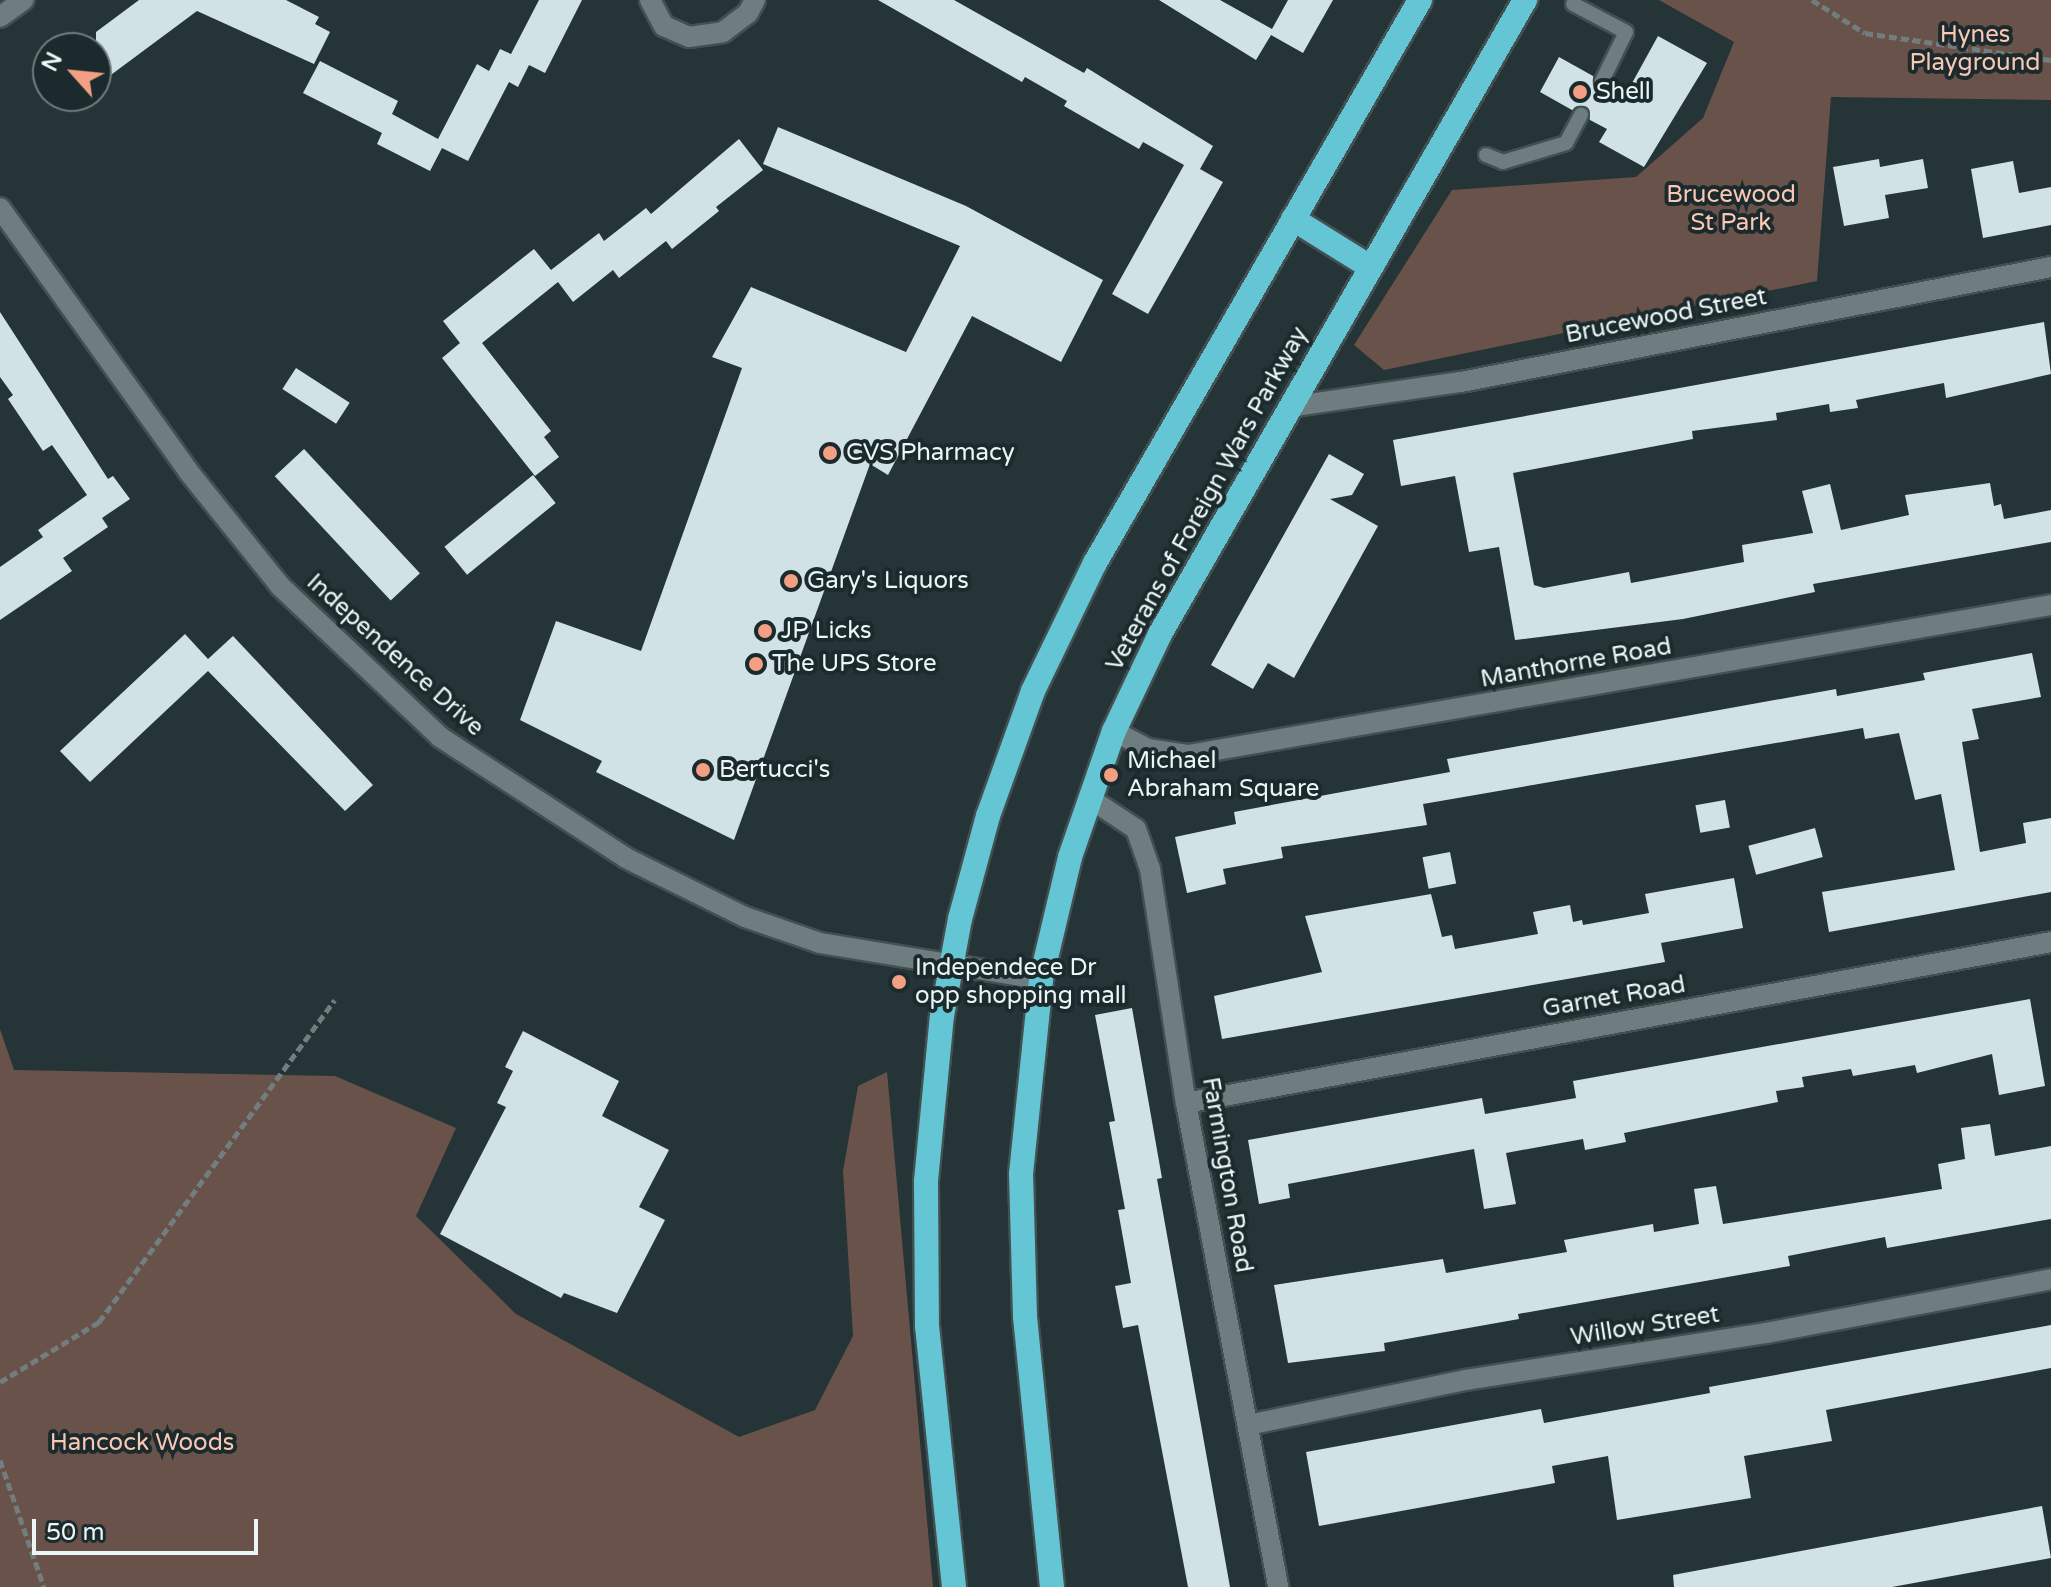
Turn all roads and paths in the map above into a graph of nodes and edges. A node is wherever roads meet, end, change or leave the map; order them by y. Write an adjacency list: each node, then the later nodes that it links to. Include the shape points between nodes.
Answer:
1 (23, 0): 8 (street)
2 (650, 0): 3 (street, via 664,26 689,37 723,32 748,13)
3 (755, 0)
4 (1420, 0): 14 (highway)
5 (1525, 0): 15 (highway, Veterans of Foreign Wars Parkway)
6 (1812, 0): 9 (path, via 1865,33)
7 (1573, 4): 10 (lane, via 1626,32)
8 (0, 17)
9 (2051, 60)
10 (1602, 81)
11 (1581, 115): 12 (lane, via 1566,143 1503,162)
12 (1486, 155)
13 (0, 208): 22 (street, Independence Drive, via 188,471 280,586 440,737 626,858 745,917 820,943)
14 (1293, 219): 15 (highway); 22 (highway, via 1139,482 1050,654 988,816)
15 (1370, 267): 17 (highway, Veterans of Foreign Wars Parkway)
16 (2051, 267): 17 (street, Brucewood Street, via 1461,382)
17 (1289, 407): 19 (highway, Veterans of Foreign Wars Parkway, via 1189,581)
18 (2051, 605): 19 (street, Manthorne Road, via 1188,755 1148,749)
19 (1114, 731): 20 (highway, Veterans of Foreign Wars Parkway)
20 (1089, 798): 23 (highway, Veterans of Foreign Wars Parkway, via 1056,906); 25 (street, Farmington Road, via 1136,829 1143,841)
21 (2051, 942): 25 (street, Garnet Road)
22 (951, 964): 23 (street, Independence Drive); 31 (highway, via 931,1115 924,1249)
23 (1041, 979): 32 (highway, Veterans of Foreign Wars Parkway, via 1026,1094 1021,1199 1025,1325)
24 (335, 1000): 27 (path, via 99,1322)
25 (1186, 1103): 28 (street, Farmington Road)
26 (2051, 1279): 28 (street, Willow Street, via 1766,1333 1465,1380)
27 (0, 1382)
28 (1248, 1425): 33 (street, Farmington Road)
29 (0, 1460): 30 (path)
30 (44, 1587)
31 (954, 1587)
32 (1052, 1587)
33 (1278, 1587)

